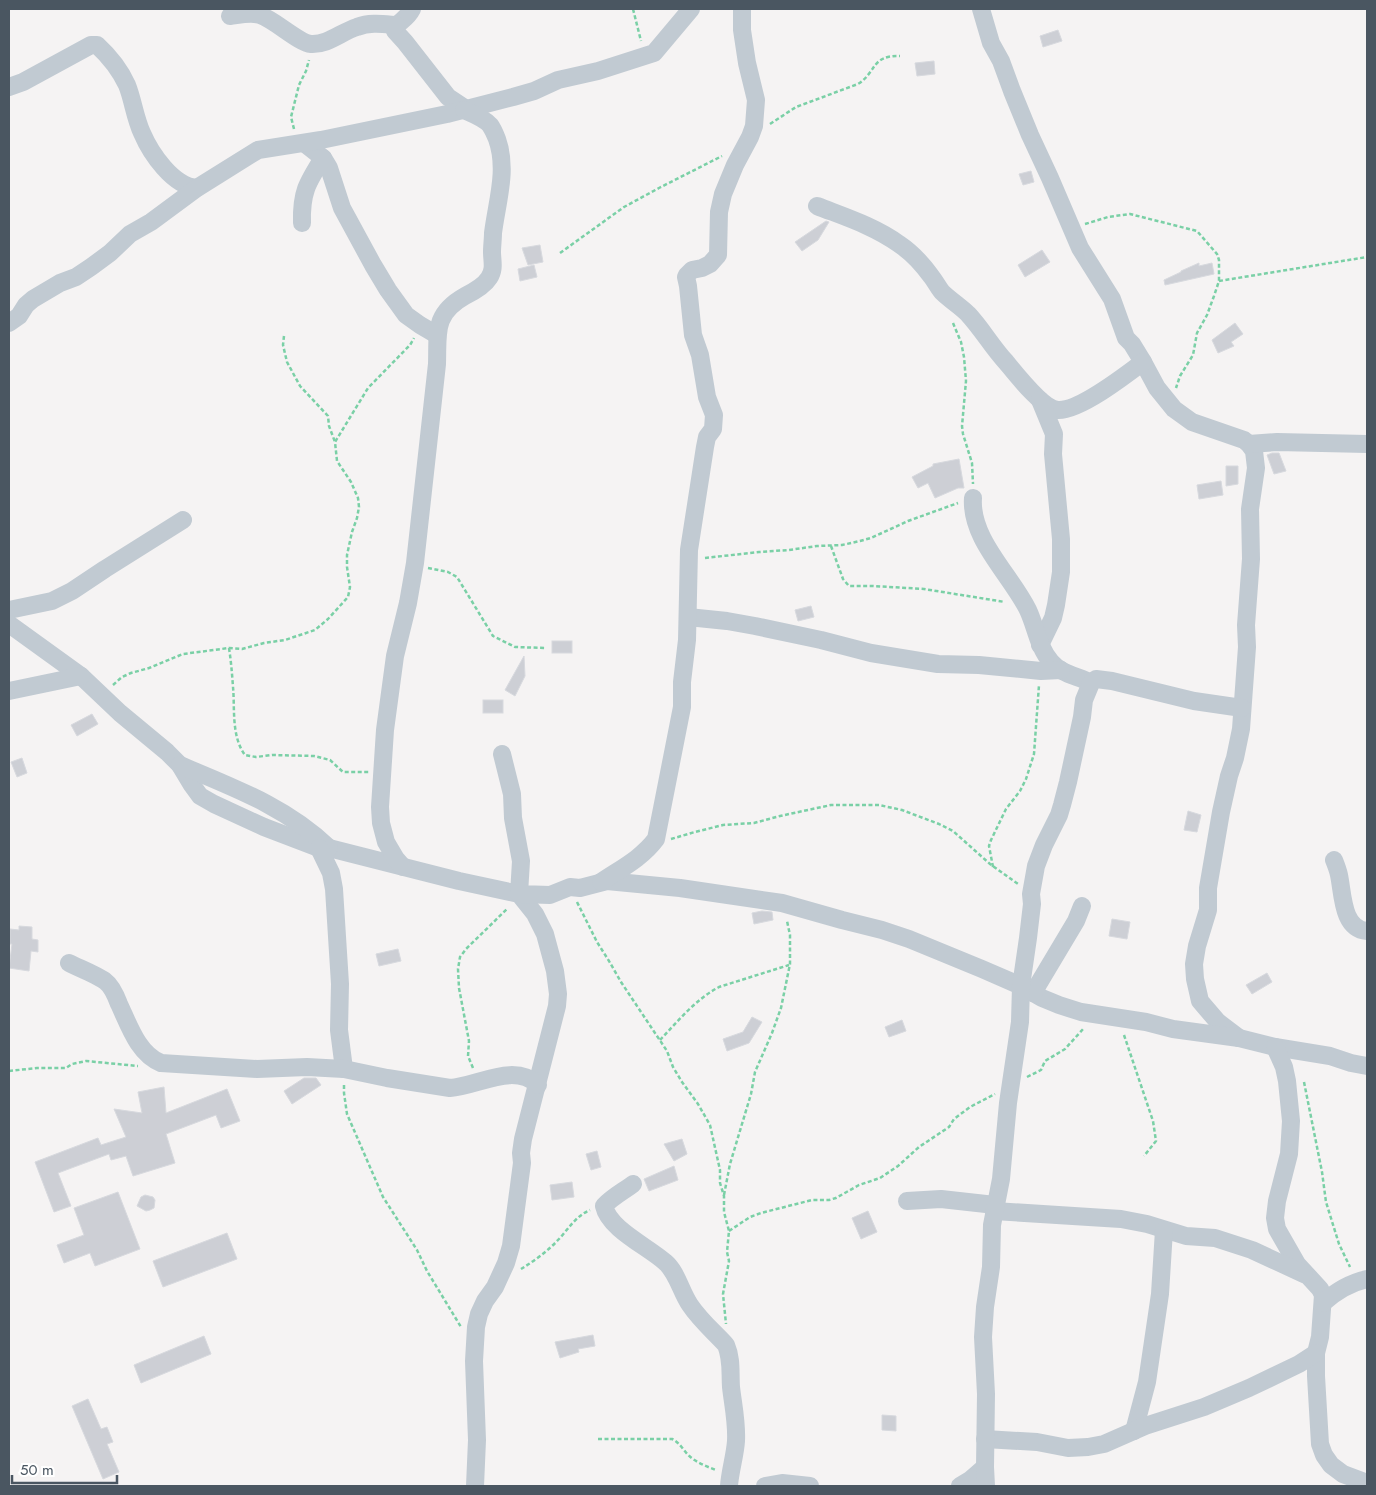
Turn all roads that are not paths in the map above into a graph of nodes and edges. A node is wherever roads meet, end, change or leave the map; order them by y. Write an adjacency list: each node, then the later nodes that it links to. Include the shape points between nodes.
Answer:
1 (412, 9): 6 (street, via 406,19)
2 (691, 9): 8 (street, via 654,53)
3 (742, 9): 23 (street, via 742,30 756,100 756,116 750,137 723,194 719,212 718,256 710,264 692,270 686,277 693,335 715,422 707,438 689,550)
4 (981, 9): 16 (street, via 991,43 1080,248 1112,299 1126,338)
5 (230, 16): 6 (street, via 261,15 306,44 324,43 347,30 367,24)
6 (396, 25): 8 (street, via 394,31 448,97)
7 (9, 87): 11 (street, via 96,45 120,71 142,133 162,166 178,182)
8 (465, 109): 9 (street); 15 (street, via 491,126 502,155 501,194 492,253 494,263 484,284 449,307)
9 (302, 143): 10 (street); 11 (street, via 258,150)
10 (323, 158): 13 (street, via 304,193); 15 (street, via 342,208 388,290 406,315)
11 (197, 188): 14 (street, via 130,234 76,277 33,299)
12 (816, 206): 17 (street, via 862,223 901,245 942,292 967,314)
13 (302, 224)
14 (9, 323)
15 (437, 335): 34 (street, via 437,364 414,568 387,707 382,773 381,823 386,842)
16 (1143, 362): 17 (street, via 1106,390 1075,406 1056,410); 18 (street, via 1157,388 1183,416)
17 (1040, 400): 25 (street, via 1054,434 1061,539 1056,606)
18 (1249, 444): 19 (street); 30 (street, via 1254,451 1256,468 1250,509 1251,559)
19 (1367, 444)
20 (973, 498): 25 (street, via 972,508 991,556 1028,610)
21 (183, 520): 22 (street, via 72,591 52,601)
22 (9, 610)
23 (688, 617): 26 (street, via 755,626 871,653 938,664); 35 (street, via 682,707 656,839 636,859)
24 (9, 624): 27 (street)
25 (1040, 645): 26 (street, via 1051,662)
26 (1061, 670): 28 (street)
27 (81, 676): 29 (street); 32 (street, via 180,765 200,796 264,827)
28 (1092, 683): 30 (street, via 1096,679 1112,681 1194,701); 40 (street, via 1084,700 1059,815 1036,866 1031,894)
29 (9, 691)
30 (1242, 708): 41 (street, via 1242,729 1221,812 1208,888 1208,910 1194,964 1200,1001 1218,1022)
31 (502, 754): 36 (street, via 522,861)
32 (324, 848): 34 (street); 44 (street, via 334,889)
33 (1334, 860): 38 (street, via 1350,920 1353,926)
34 (403, 867): 36 (street)
35 (599, 883): 36 (street, via 570,887 550,895); 40 (street, via 680,888 782,903 909,939)
36 (519, 894): 45 (street, via 546,934 558,994 558,1006)
37 (1082, 906): 40 (street, via 1076,921)
38 (1367, 931)
39 (69, 963): 44 (street, via 104,980 147,1055 161,1063)
40 (1027, 990): 41 (street, via 1081,1012); 48 (street, via 1020,1022 1001,1179)
41 (1239, 1038): 42 (street)
42 (1275, 1047): 43 (street); 50 (street, via 1286,1074 1291,1121 1289,1154 1276,1201 1275,1218 1282,1240)
43 (1367, 1066)
44 (342, 1068): 45 (street, via 450,1088 515,1075 532,1079)
45 (538, 1086): 59 (street, via 523,1139 511,1246 476,1327)
46 (633, 1184): 57 (street, via 604,1206 605,1213 618,1228 668,1264 689,1304 726,1345 730,1354 736,1422 735,1456)
47 (907, 1201): 48 (street, via 941,1199)
48 (994, 1208): 49 (street, via 1121,1219); 55 (street, via 983,1338)
49 (1164, 1230): 50 (street, via 1229,1242); 54 (street, via 1160,1294 1147,1382)
50 (1306, 1275): 52 (street, via 1320,1289)
51 (1362, 1281): 52 (street, via 1335,1292)
52 (1323, 1303): 53 (street)
53 (1316, 1354): 54 (street, via 1249,1388); 58 (street, via 1320,1444 1324,1455 1343,1474)
54 (1134, 1432): 55 (street, via 1104,1444 1068,1448 1037,1442)
55 (985, 1439): 56 (street)
56 (985, 1466): 62 (street); 63 (street)
57 (729, 1481)
58 (1367, 1483)
59 (475, 1486)
60 (765, 1486): 61 (street, via 782,1483)
61 (810, 1486)
62 (960, 1486)
63 (986, 1486)

